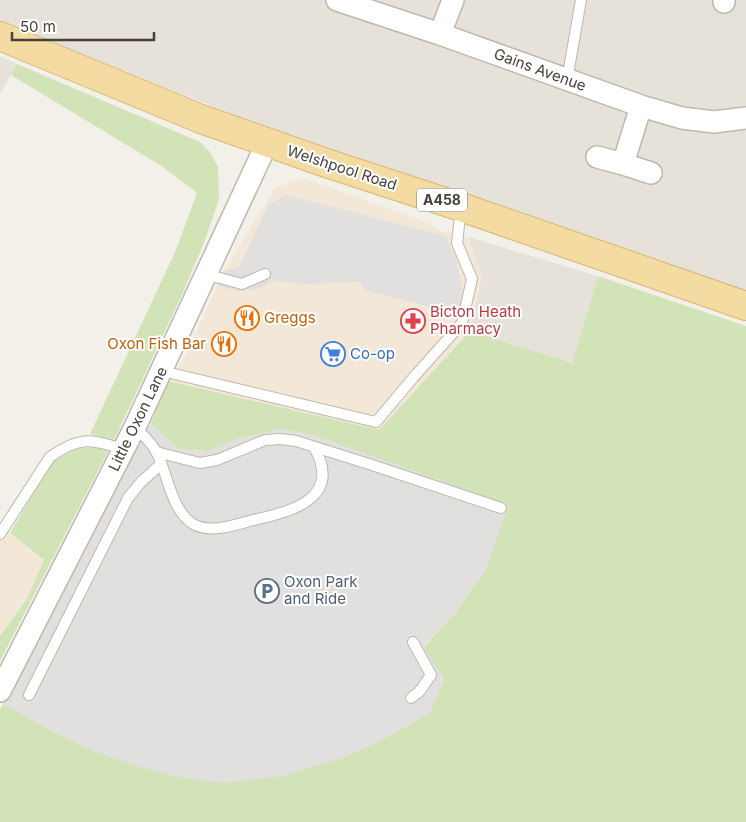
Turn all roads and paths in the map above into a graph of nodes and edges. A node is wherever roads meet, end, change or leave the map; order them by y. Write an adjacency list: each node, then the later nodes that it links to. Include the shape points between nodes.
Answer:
1 (337, 0): 4 (street, Gains Avenue)
2 (454, 0): 4 (street)
3 (581, 0): 6 (lane)
4 (440, 34): 6 (street, Gains Avenue)
5 (0, 36): 9 (main road, Welshpool Road / A458, via 201,119)
6 (568, 80): 7 (street, Gains Avenue)
7 (641, 106): 8 (street, Gains Avenue, via 682,118 714,122); 11 (street)
8 (746, 118)
9 (266, 142): 13 (main road, Welshpool Road / A458); 14 (street, Little Oxon Lane)
10 (597, 157): 11 (street)
11 (622, 164): 12 (street)
12 (652, 173)
13 (462, 207): 16 (main road, Welshpool Road / A458); 17 (lane, via 457,243 472,279 462,323 376,422)
14 (205, 274): 15 (lane, via 242,284); 17 (street, Little Oxon Lane)
15 (265, 274)
16 (746, 306)
17 (162, 371): 18 (street, Little Oxon Lane)
18 (135, 427): 20 (street, Little Oxon Lane); 21 (lane)
19 (314, 447): 21 (lane, via 281,439 265,440 217,460 200,463); 22 (lane, via 320,456 322,469 322,482 315,496 275,516 222,528 194,524 183,515); 23 (lane)
20 (123, 449): 24 (lane, via 94,441 75,442 59,450 45,463); 26 (street, Little Oxon Lane)
21 (156, 452): 22 (lane)
22 (161, 464): 27 (lane, via 128,498)
23 (501, 508)
24 (0, 534)
25 (412, 642): 28 (lane, via 431,675)
26 (0, 691)
27 (29, 696)
28 (411, 698)

